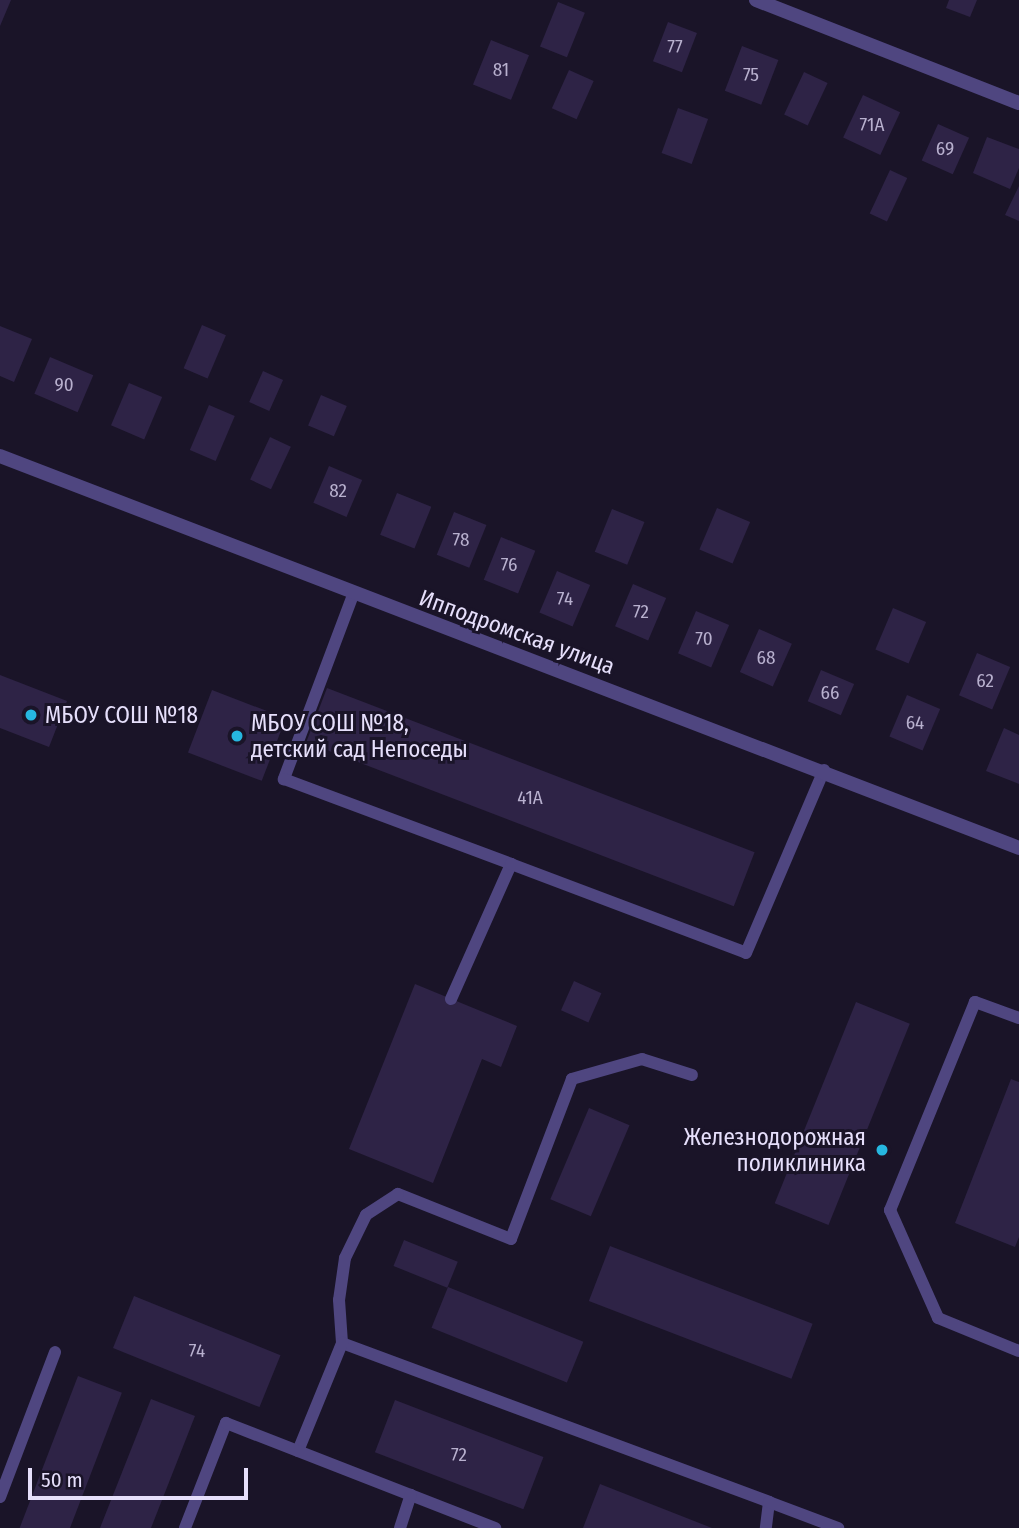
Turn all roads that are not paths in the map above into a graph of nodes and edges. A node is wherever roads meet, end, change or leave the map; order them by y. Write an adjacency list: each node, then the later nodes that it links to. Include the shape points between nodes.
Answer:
1 (756, 0): 2 (street)
2 (1019, 103)
3 (0, 456): 4 (street, Ипподромская улица)
4 (353, 595): 5 (street, Ипподромская улица); 7 (lane, via 284,779)
5 (824, 770): 6 (street, Ипподромская улица); 7 (lane, via 746,953)
6 (1019, 848)
7 (511, 864): 8 (lane)
8 (451, 999)
9 (1019, 1018): 12 (lane, via 975,1002 890,1210 938,1318)
10 (692, 1075): 11 (lane, via 642,1059 572,1079 511,1239 398,1194 366,1215 345,1258 339,1300)
11 (342, 1343): 14 (lane); 17 (lane)
12 (1019, 1350)
13 (55, 1352): 16 (lane)
14 (298, 1451): 15 (lane); 18 (lane, via 226,1423)
15 (411, 1495): 19 (lane); 20 (lane)
16 (0, 1497)
17 (769, 1502): 21 (lane); 22 (lane)
18 (185, 1528)
19 (400, 1528)
20 (495, 1528)
21 (766, 1528)
22 (838, 1528)

